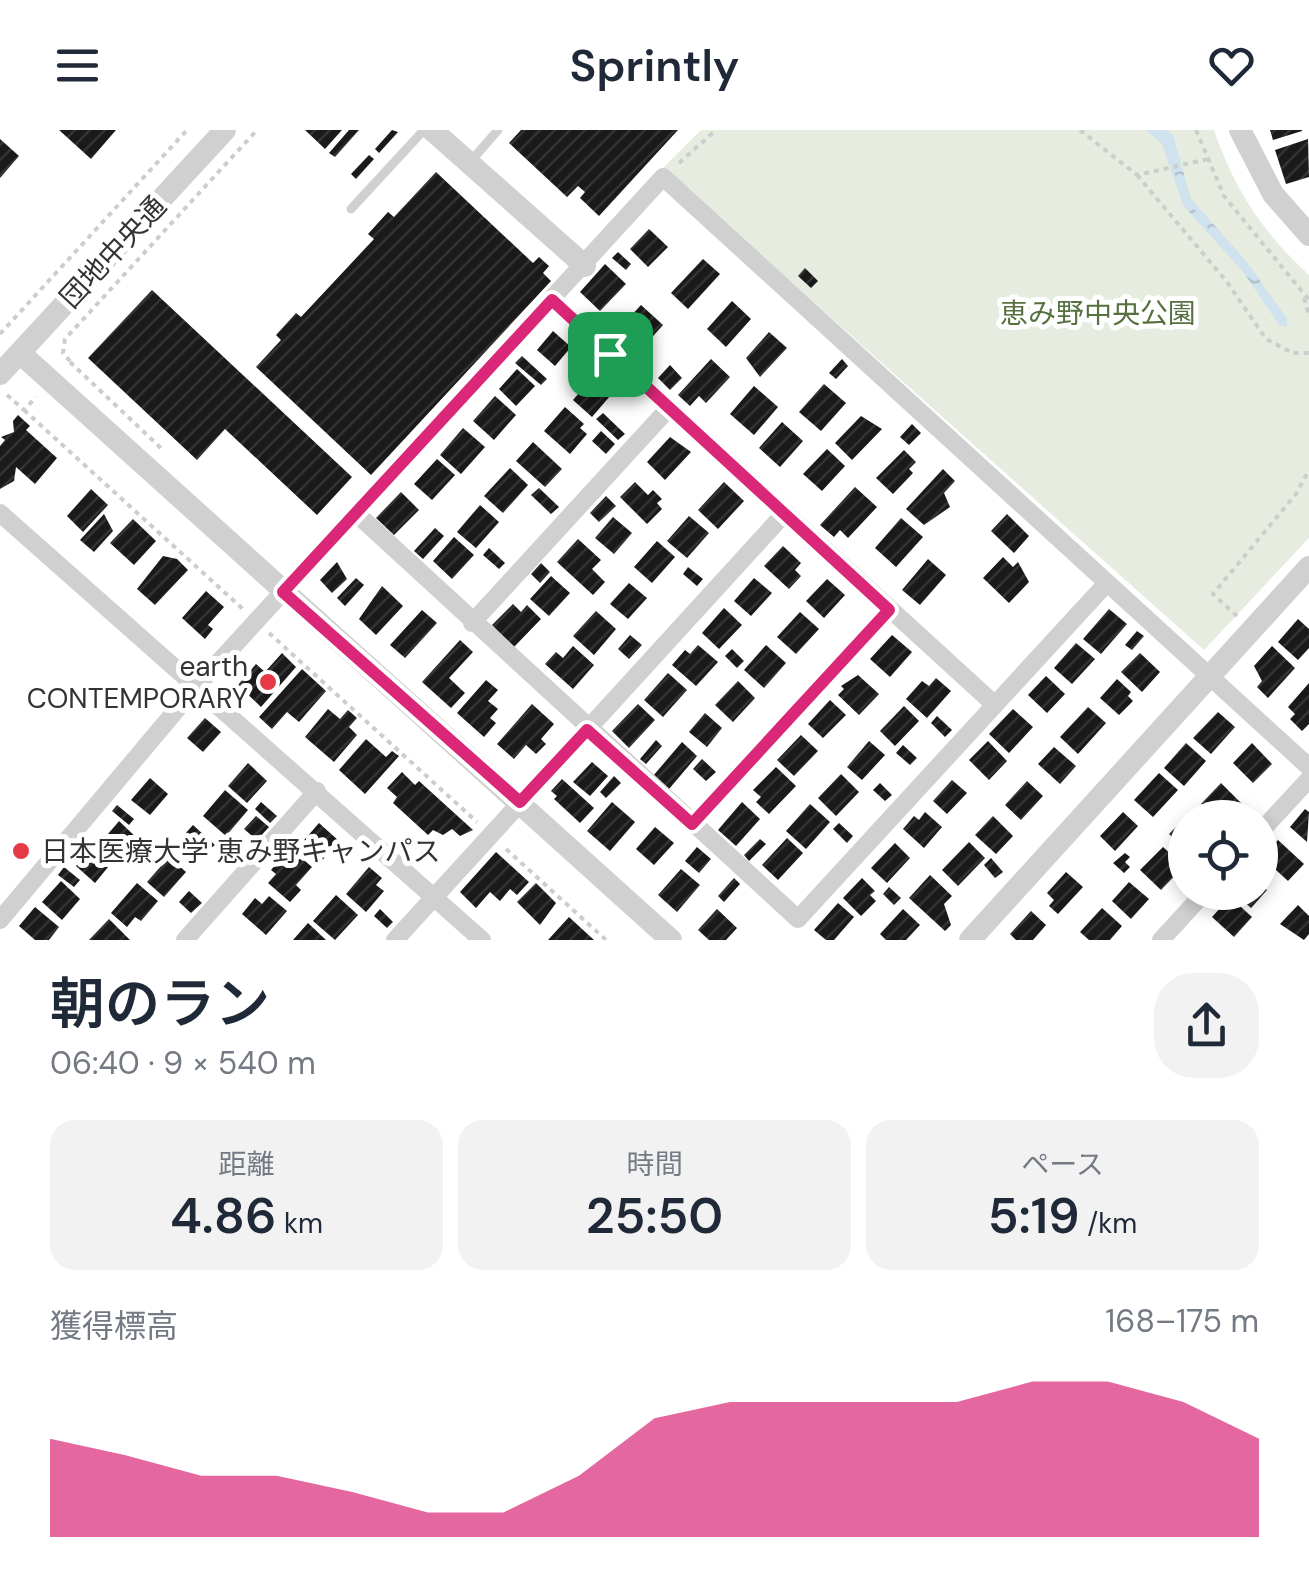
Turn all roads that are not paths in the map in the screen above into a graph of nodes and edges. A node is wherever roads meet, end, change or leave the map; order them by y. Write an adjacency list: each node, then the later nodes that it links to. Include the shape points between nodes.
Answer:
1 (225, 130): 10 (street, 団地中央通)
2 (428, 130): 5 (street); 6 (lane)
3 (498, 130): 5 (lane)
4 (1240, 130): 7 (street, via 1273,194)
5 (469, 163): 8 (street)
6 (351, 209)
7 (1309, 235)
8 (585, 266): 9 (street); 17 (street, via 663,177)
9 (552, 300): 12 (street); 15 (street)
10 (20, 352): 11 (street, 団地中央通); 18 (street)
11 (0, 374)
12 (668, 408): 14 (street); 20 (street)
13 (0, 513): 22 (street)
14 (785, 513): 19 (street); 24 (street)
15 (358, 516): 18 (street); 20 (street)
16 (1309, 567): 21 (street)
17 (1106, 584): 21 (street); 23 (street)
18 (283, 592): 22 (street); 28 (street)
19 (889, 610): 23 (street); 30 (street)
20 (472, 622): 24 (street)
21 (1209, 676): 25 (street); 38 (street)
22 (194, 689): 27 (street); 33 (street)
23 (994, 704): 30 (street, via 798,919)
24 (587, 730): 28 (street); 30 (street)
25 (1309, 768)
26 (1309, 778): 29 (street)
27 (317, 791): 31 (street); 34 (street)
28 (520, 802): 31 (street); 37 (street)
29 (1278, 812)
30 (692, 824)
31 (434, 898): 35 (street); 36 (street)
32 (1189, 910): 39 (street)
33 (0, 920)
34 (185, 940)
35 (395, 940)
36 (482, 940)
37 (671, 940)
38 (970, 940)
39 (1162, 940)

